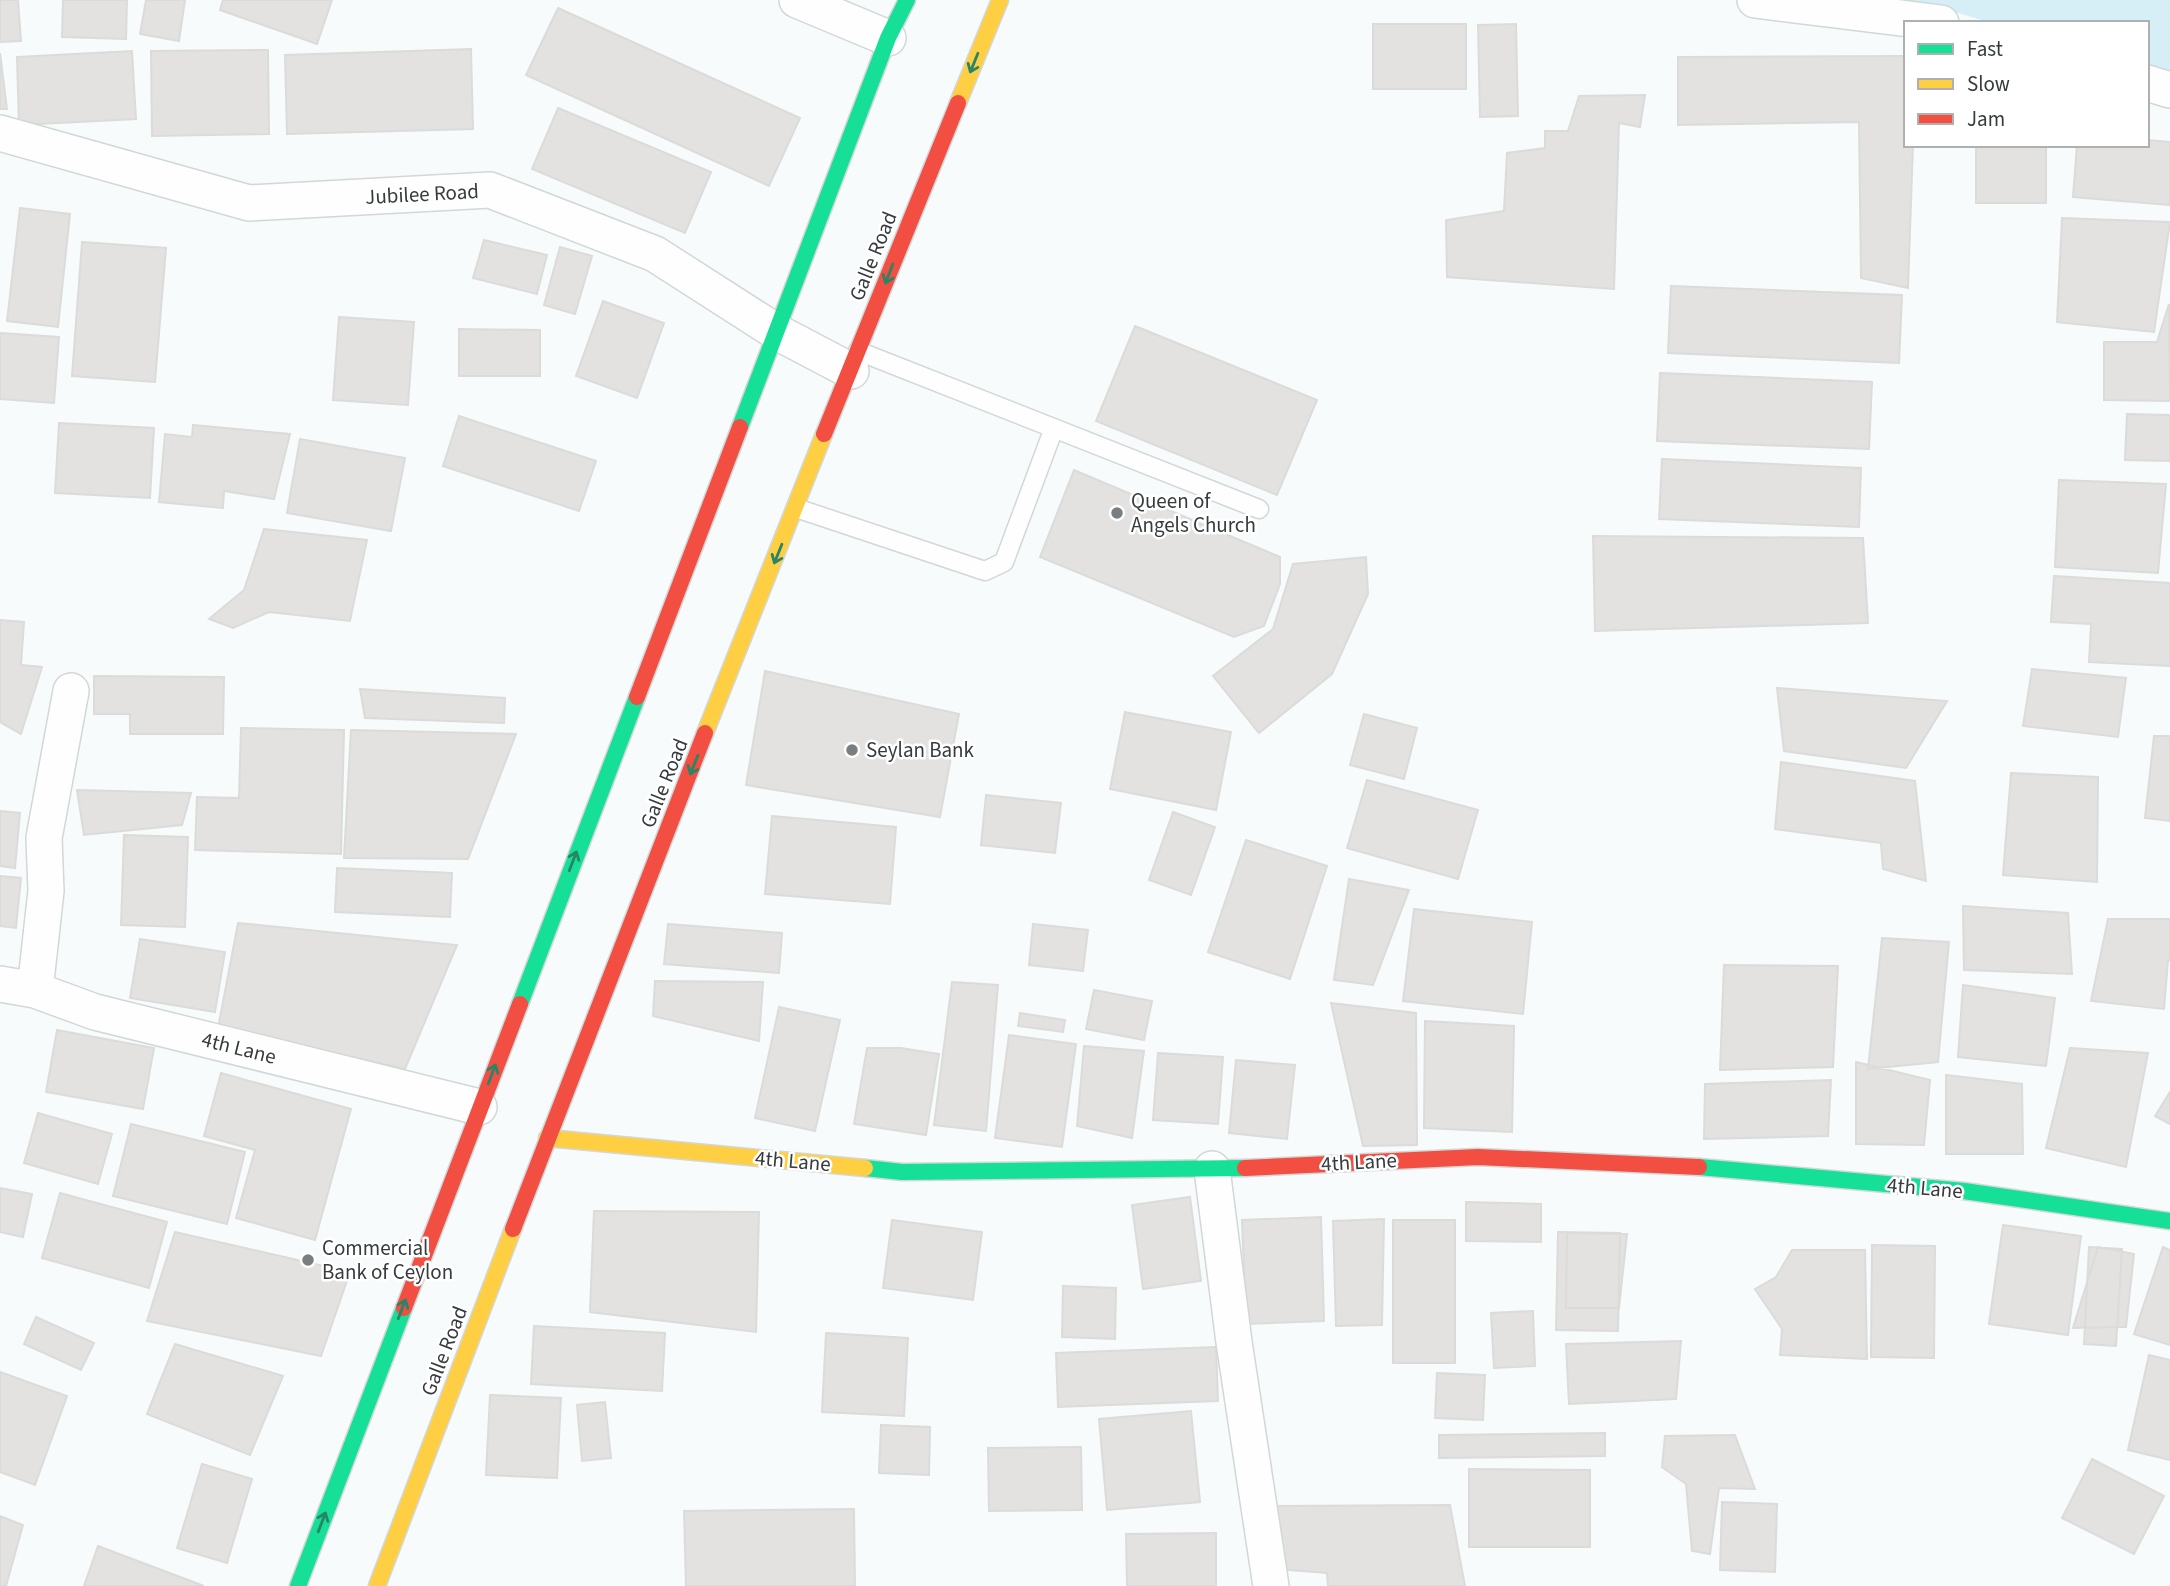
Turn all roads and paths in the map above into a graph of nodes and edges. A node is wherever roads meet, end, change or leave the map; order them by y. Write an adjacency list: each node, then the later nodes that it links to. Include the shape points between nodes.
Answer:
1 (797, 0): 6 (street)
2 (906, 0): 6 (main road)
3 (1000, 0): 11 (main road, Galle Road, one-way to 11)
4 (1755, 0): 5 (street)
5 (1925, 21)
6 (888, 38): 10 (main road)
7 (2149, 84): 8 (street)
8 (2170, 90)
9 (0, 133): 10 (street, Jubilee Road, via 249,203 490,190 655,254)
10 (775, 331): 11 (street, Jubilee Road); 18 (main road, one-way to 10)
11 (854, 361): 12 (lane); 13 (main road, Galle Road)
12 (1054, 428): 13 (lane, via 1004,562 985,571); 14 (lane)
13 (796, 508): 19 (main road, Galle Road, one-way to 19)
14 (1259, 509)
15 (71, 691): 17 (street, via 44,838 46,891)
16 (0, 984): 17 (street, 4th Lane)
17 (35, 990): 18 (street, 4th Lane, via 95,1012)
18 (479, 1107): 22 (main road, one-way to 18)
19 (547, 1138): 20 (main road, 4th Lane, via 902,1172); 23 (main road, Galle Road)
20 (1212, 1169): 21 (main road, 4th Lane, via 1478,1157 1677,1165 1964,1191); 24 (street)
21 (2170, 1222)
22 (298, 1586)
23 (377, 1586)
24 (1271, 1586)

